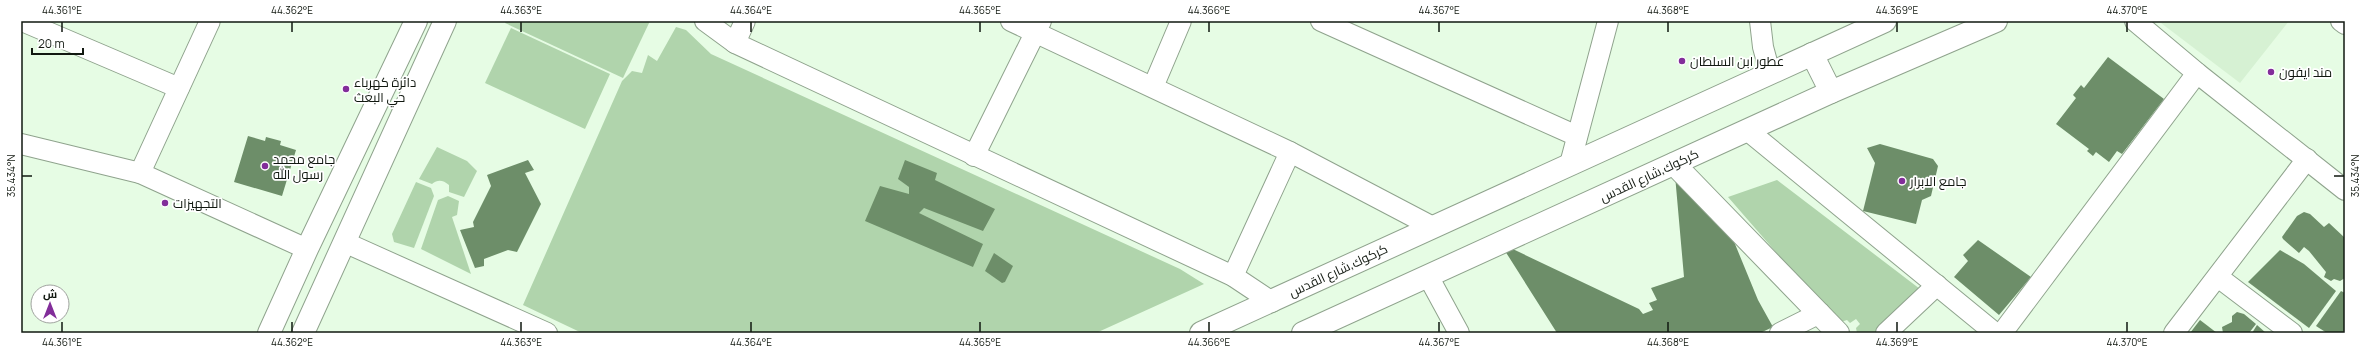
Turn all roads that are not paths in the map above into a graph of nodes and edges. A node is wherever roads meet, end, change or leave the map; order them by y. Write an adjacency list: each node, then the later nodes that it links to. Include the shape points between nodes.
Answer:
1 (22, 21): 23 (street)
2 (210, 21): 23 (street)
3 (416, 21): 37 (main road)
4 (705, 21): 18 (street)
5 (745, 21): 18 (street)
6 (1011, 21): 17 (street)
7 (1181, 21): 22 (street)
8 (1321, 21): 26 (street)
9 (1608, 21): 26 (street)
10 (1760, 21): 20 (street)
11 (1884, 21): 19 (main road, كركوك,شارع القدس)
12 (1996, 21): 24 (main road, كركوك,شارع القدس)
13 (2135, 21): 21 (street)
14 (2341, 21): 16 (street)
15 (438, 23): 36 (main road)
16 (2345, 24)
17 (1038, 27): 22 (street); 29 (street)
18 (734, 43): 29 (street)
19 (1812, 54): 20 (main road, كركوك,شارع القدس); 24 (main road)
20 (1770, 73): 31 (main road, كركوك,شارع القدس)
21 (2197, 73): 30 (street); 54 (street)
22 (1153, 87): 28 (street)
23 (179, 88): 33 (street)
24 (1831, 92): 25 (main road, كركوك,شارع القدس)
25 (1747, 130): 32 (main road, كركوك,شارع القدس); 41 (street)
26 (1577, 136): 31 (street)
27 (21, 144): 33 (street)
28 (1290, 152): 35 (street); 38 (street)
29 (974, 156): 38 (street)
30 (2308, 160): 34 (street); 40 (street)
31 (1570, 164): 35 (main road, كركوك,شارع القدس)
32 (1674, 164): 39 (main road, كركوك,شارع القدس); 43 (main road)
33 (140, 173): 37 (street)
34 (2345, 190)
35 (1431, 226): 42 (main road, كركوك,شارع القدس)
36 (344, 242): 45 (main road); 46 (street)
37 (307, 249): 44 (main road)
38 (1233, 276): 42 (street)
39 (1428, 276): 48 (main road, كركوك,شارع القدس); 49 (street)
40 (2218, 277): 55 (street); 56 (street)
41 (1937, 285): 52 (street); 53 (street)
42 (1272, 302): 47 (main road, كركوك,شارع القدس)
43 (1820, 313): 50 (street); 51 (main road)
44 (269, 333)
45 (303, 333)
46 (547, 333)
47 (1201, 333)
48 (1303, 333)
49 (1459, 333)
50 (1780, 333)
51 (1838, 333)
52 (1886, 333)
53 (1995, 333)
54 (2002, 333)
55 (2174, 333)
56 (2292, 333)

